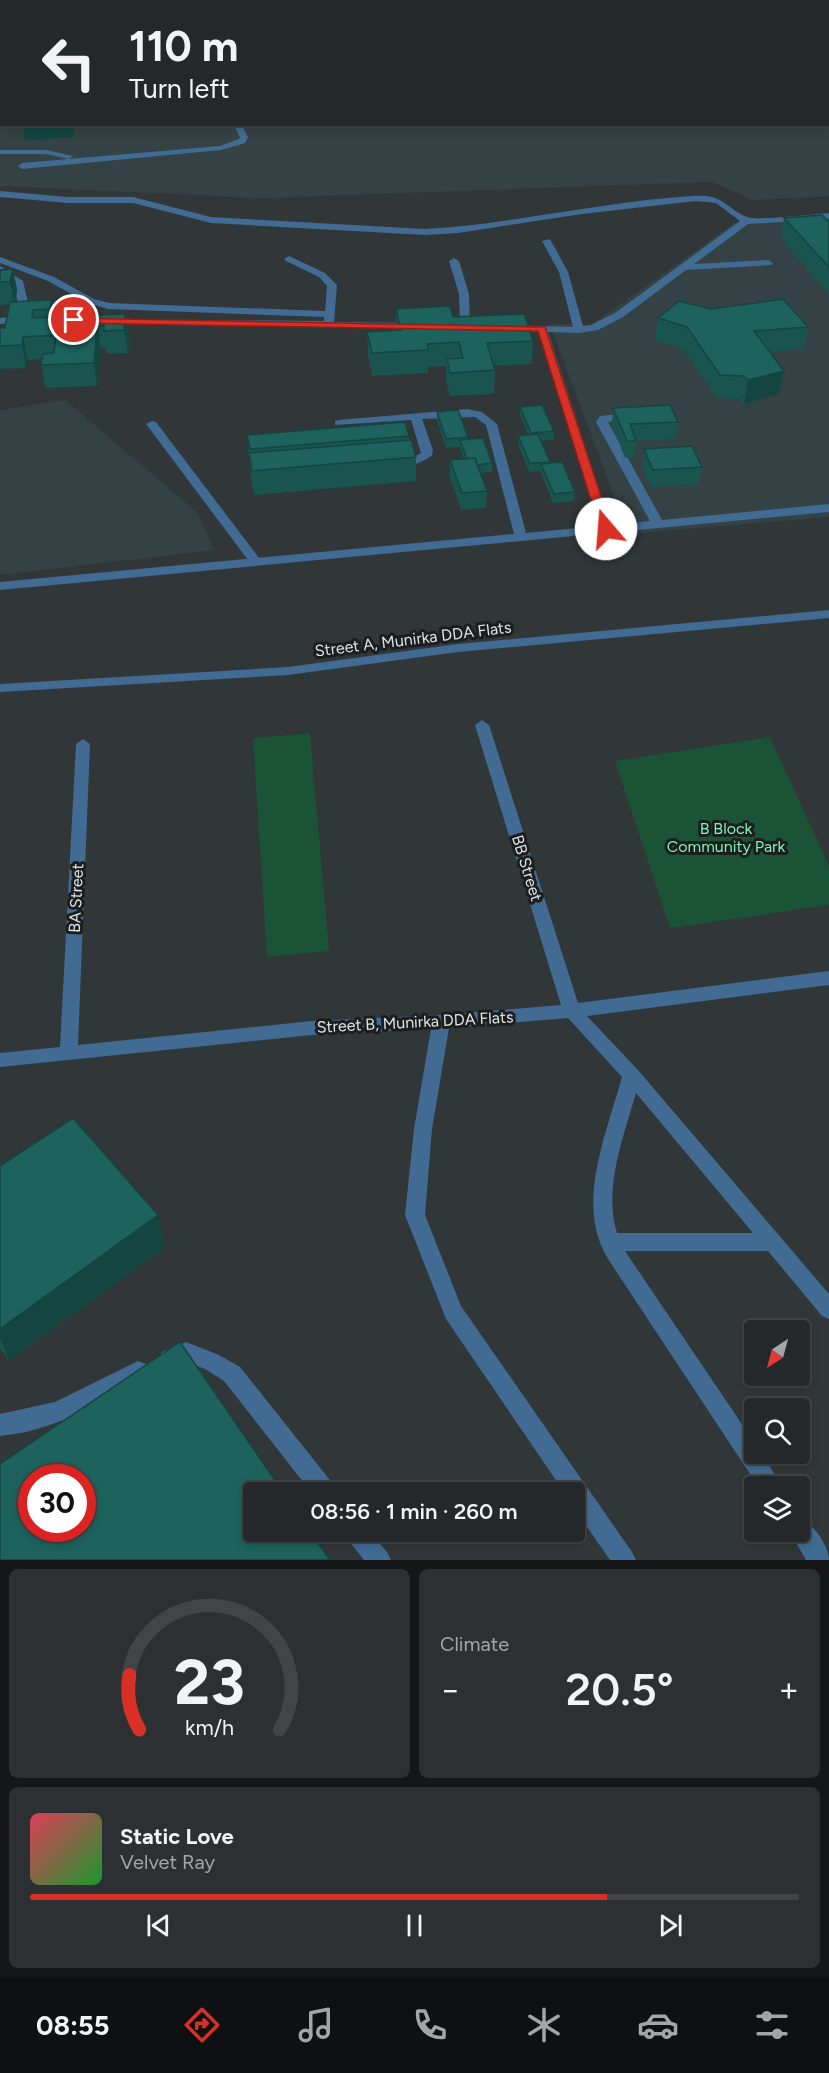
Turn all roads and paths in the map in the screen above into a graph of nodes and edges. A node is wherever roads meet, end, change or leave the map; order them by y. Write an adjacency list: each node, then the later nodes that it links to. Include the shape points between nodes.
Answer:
1 (238, 126): 3 (street, via 242,141 221,148)
2 (0, 152): 3 (street, via 46,152)
3 (83, 161): 4 (street)
4 (22, 166)
5 (0, 194): 7 (street, via 132,200 211,220 425,232 696,198 719,201)
6 (829, 216): 7 (street)
7 (746, 221): 13 (street)
8 (547, 241): 25 (street, via 564,274)
9 (290, 259): 15 (street, via 329,280)
10 (0, 260): 15 (street, via 108,306)
11 (454, 261): 22 (street, via 470,327)
12 (768, 264): 13 (street)
13 (684, 267): 25 (street, via 612,319)
14 (0, 269): 16 (street, via 18,280)
15 (330, 314): 20 (street)
16 (27, 319): 17 (street); 18 (street)
17 (39, 320)
18 (0, 321)
19 (97, 321): 20 (street)
20 (328, 325): 21 (street)
21 (431, 327)
22 (453, 327)
23 (498, 328): 24 (street)
24 (542, 328): 25 (street); 33 (street)
25 (579, 330)
26 (630, 416): 32 (street, via 604,418 602,422)
27 (417, 417): 28 (street); 30 (street, via 426,455 414,461); 34 (street, via 467,412 487,419)
28 (339, 423)
29 (152, 424): 35 (street)
30 (379, 463)
31 (829, 508): 32 (street)
32 (658, 524): 33 (street)
33 (606, 529): 34 (street)
34 (521, 537): 35 (street)
35 (255, 561): 36 (street)
36 (0, 586)
37 (829, 614): 38 (street, Street A, Munirka DDA Flats, via 458,648 288,671)
38 (0, 687)
39 (482, 725): 42 (street, BB Street)
40 (83, 744): 44 (street, BA Street)
41 (829, 978): 42 (street, Street B, Munirka DDA Flats)
42 (572, 1011): 43 (street, Street B, Munirka DDA Flats); 46 (street)
43 (441, 1022): 44 (street, Street B, Munirka DDA Flats, via 312,1028); 56 (street, via 423,1129 415,1215 453,1312)
44 (69, 1052): 45 (street, Street B, Munirka DDA Flats)
45 (0, 1060)
46 (632, 1075): 47 (street, via 605,1181 605,1227); 48 (street)
47 (611, 1242): 48 (street); 51 (street)
48 (773, 1242): 49 (street)
49 (829, 1309)
50 (0, 1425): 52 (street, via 84,1403 140,1371 186,1352 232,1374)
51 (764, 1476)
52 (317, 1482)
53 (364, 1542): 55 (street)
54 (808, 1542): 57 (street)
55 (379, 1560)
56 (624, 1560)
57 (820, 1560)

